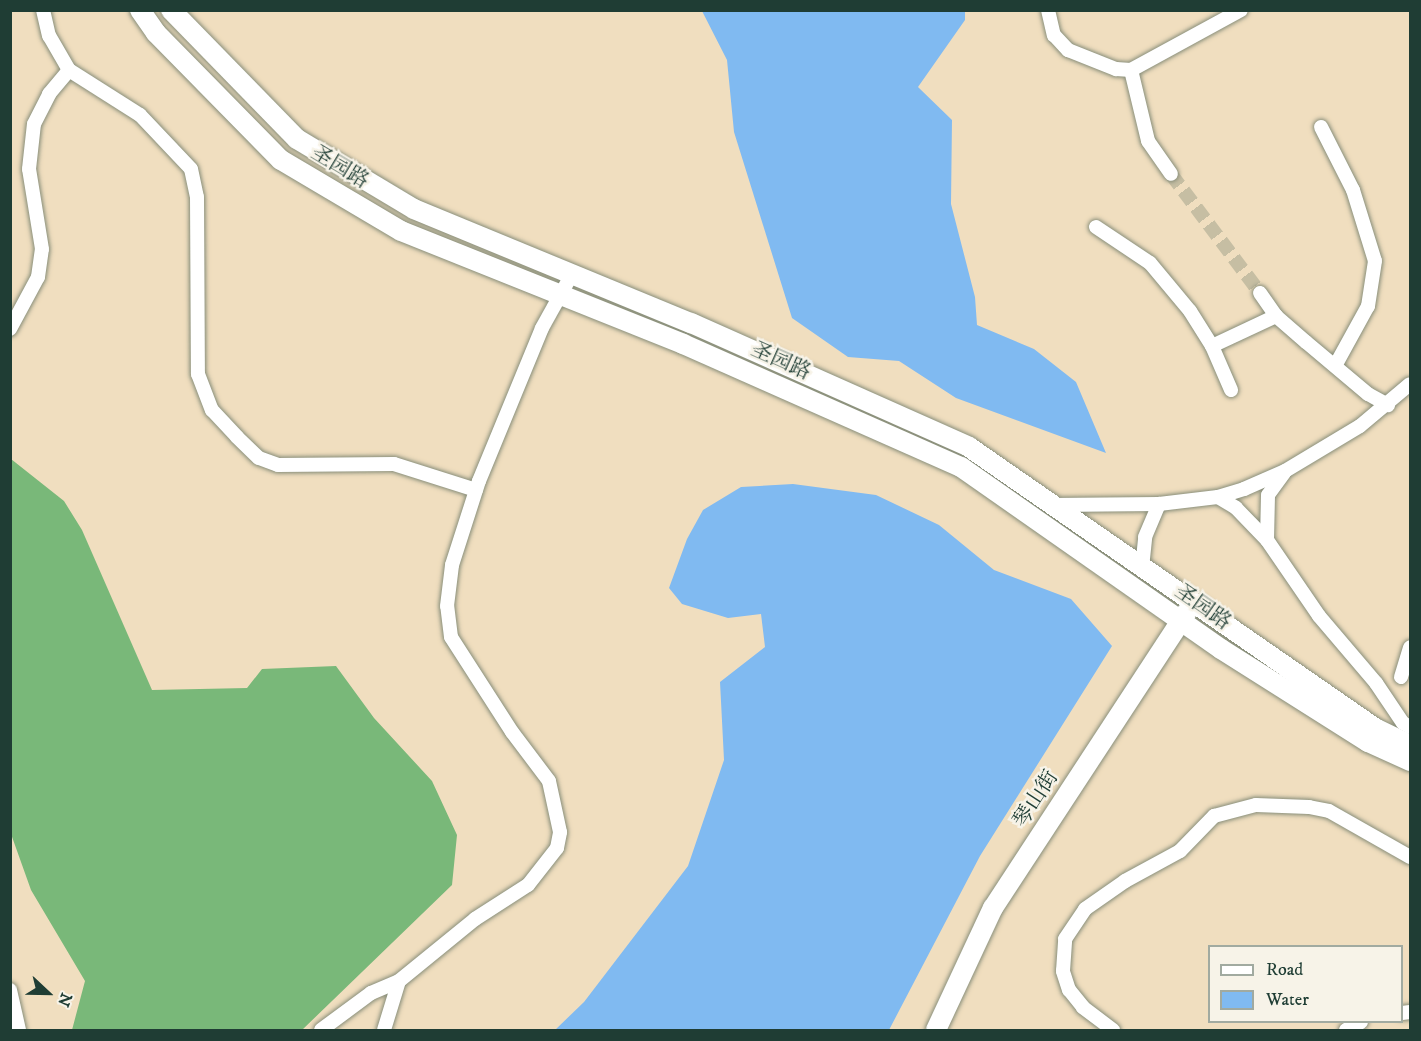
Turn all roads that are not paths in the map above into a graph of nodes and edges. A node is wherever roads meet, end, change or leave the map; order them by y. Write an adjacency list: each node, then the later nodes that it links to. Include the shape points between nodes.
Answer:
1 (43, 10): 6 (street, via 49,36)
2 (140, 10): 13 (street, 圣园路, via 156,33 281,160 401,231)
3 (171, 10): 11 (street, 圣园路, via 297,139 414,209)
4 (1048, 10): 7 (street, via 1054,35 1068,50 1116,69)
5 (1241, 10): 7 (street)
6 (69, 70): 15 (street, via 49,94 34,124 29,169 42,249 39,277); 22 (street, via 140,115 191,169 197,197 198,374 212,410 237,437 259,458 278,465 394,464)
7 (1131, 70): 9 (street, via 1148,141)
8 (1321, 127): 17 (street, via 1353,190 1376,261 1368,306)
9 (1171, 174)
10 (1096, 227): 16 (street, via 1150,263 1190,310)
11 (572, 274): 13 (street); 25 (street, 圣园路, via 969,447)
12 (1260, 293): 14 (street)
13 (561, 295): 22 (street, via 542,328); 29 (street, 圣园路, via 683,344 961,467)
14 (1276, 316): 16 (street); 17 (street)
15 (10, 329)
16 (1212, 346): 19 (street)
17 (1335, 366): 20 (street)
18 (1410, 384): 20 (street)
19 (1231, 390)
20 (1388, 405): 21 (street)
21 (1285, 471): 23 (street); 26 (street, via 1268,495)
22 (476, 490): 36 (street, via 452,565 447,606 452,638 512,732 549,781 560,832 557,848 528,885 475,919)
23 (1218, 497): 24 (street); 26 (street, via 1236,508)
24 (1159, 504): 25 (street); 27 (street, via 1145,537)
25 (1052, 505): 27 (street, 圣园路)
26 (1267, 540): 32 (street, via 1319,616)
27 (1143, 568): 28 (street, 圣园路)
28 (1192, 603): 29 (street, 琴山街); 33 (street, 圣园路, via 1375,728)
29 (1182, 622): 34 (street, 圣园路, via 1368,742); 41 (street, 琴山街, via 993,908)
30 (1410, 647): 31 (street)
31 (1401, 677)
32 (1410, 727)
33 (1410, 745)
34 (1410, 761)
35 (1410, 857): 42 (street, via 1329,811 1256,806 1214,816 1180,851 1084,909 1065,939 1063,971 1069,990 1083,1007)
36 (399, 981): 39 (street, via 371,993); 40 (street)
37 (10, 990): 38 (street)
38 (18, 1030)
39 (321, 1030)
40 (384, 1030)
41 (936, 1030)
42 (1113, 1030)

